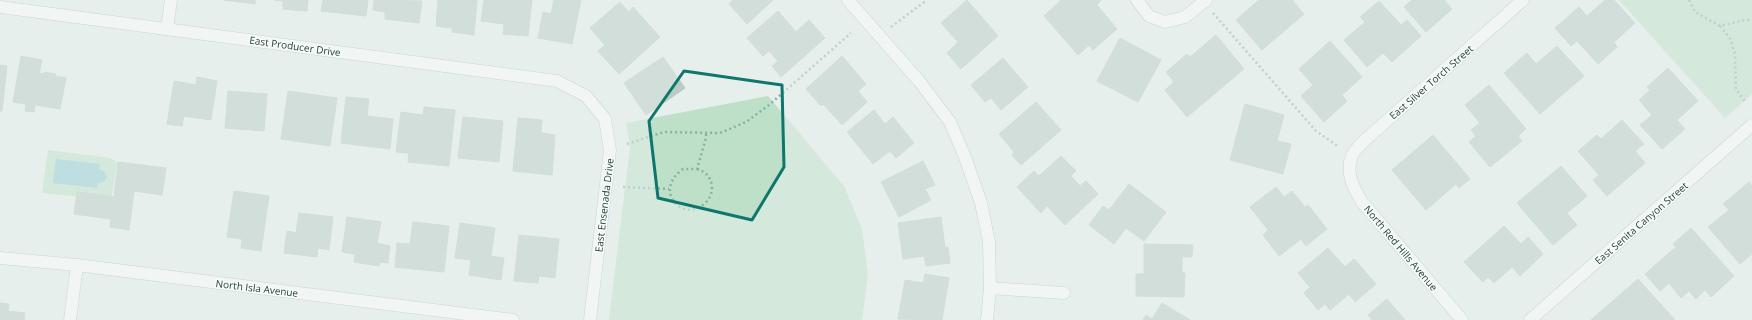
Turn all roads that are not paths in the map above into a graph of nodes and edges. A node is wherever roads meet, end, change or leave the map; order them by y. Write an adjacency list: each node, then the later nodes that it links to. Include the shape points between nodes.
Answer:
1 (171, 0): 7 (street)
2 (848, 0): 13 (street, via 919,81 950,122 981,203 989,242)
3 (1137, 0): 5 (street, via 1149,16 1165,22 1185,17)
4 (1523, 0): 10 (street, East Silver Torch Street, via 1364,141 1352,156)
5 (1208, 5)
6 (0, 7): 7 (street, East Producer Drive)
7 (167, 29): 8 (street, East Producer Drive, via 557,81)
8 (586, 96): 17 (street, East Ensenada Drive, via 604,119 610,150)
9 (1752, 125): 20 (street, East Senita Canyon Street)
10 (1350, 170): 19 (street, North Red Hills Avenue, via 1352,186 1362,202)
11 (0, 258): 12 (street, North Isla Avenue)
12 (78, 265): 15 (street); 16 (street, North Isla Avenue)
13 (990, 288): 14 (street); 18 (street)
14 (1064, 293)
15 (70, 320)
16 (514, 320)
17 (590, 320)
18 (987, 320)
19 (1462, 320)
20 (1530, 320)

